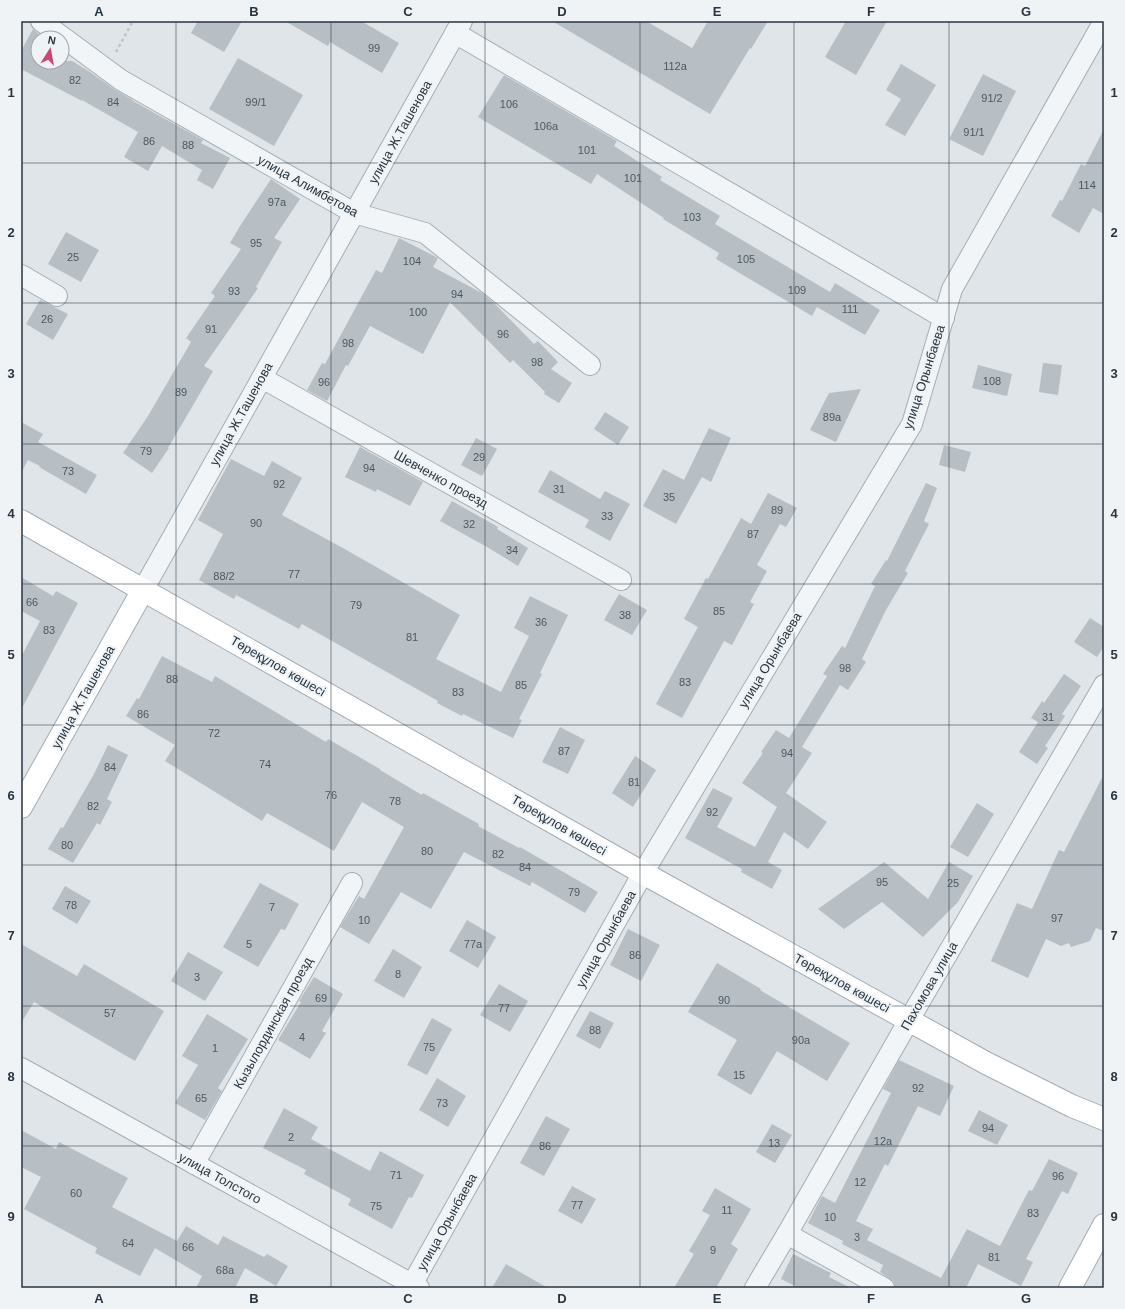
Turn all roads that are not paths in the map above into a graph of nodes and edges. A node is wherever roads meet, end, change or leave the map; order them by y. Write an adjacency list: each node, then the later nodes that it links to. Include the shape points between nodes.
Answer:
1 (40, 21): 4 (street, улица Алимбетова, via 120,80)
2 (1104, 22): 7 (street, улица Орынбаева, via 952,289)
3 (459, 27): 4 (street, улица Ж.Ташенова); 7 (street)
4 (354, 213): 8 (street, улица Алимбетова, via 425,233); 9 (street, улица Ж.Ташенова)
5 (21, 275): 6 (street)
6 (57, 296)
7 (944, 318): 15 (street, улица Орынбаева, via 912,424)
8 (590, 365)
9 (262, 378): 11 (street, Шевченко проезд); 12 (street, улица Ж.Ташенова)
10 (21, 521): 12 (main road, Төреқұлов көшесі)
11 (621, 580)
12 (143, 590): 14 (main road, улица Ж.Ташенова); 15 (main road, Төреқұлов көшесі)
13 (1104, 686): 17 (street, Пахомова улица)
14 (21, 807)
15 (643, 873): 17 (main road, Төреқұлов көшесі); 23 (street, улица Орынбаева)
16 (352, 883): 20 (street, Кызылординская проезд)
17 (909, 1020): 19 (main road, Төреқұлов көшесі, via 986,1063); 22 (street, Пахомова улица)
18 (21, 1068): 20 (street, улица Толстого)
19 (1104, 1119)
20 (194, 1164): 23 (street, улица Толстого)
21 (1104, 1225): 26 (main road)
22 (787, 1234): 24 (street, Пахомова улица); 25 (street)
23 (414, 1287)
24 (755, 1288)
25 (884, 1288)
26 (1070, 1288)

